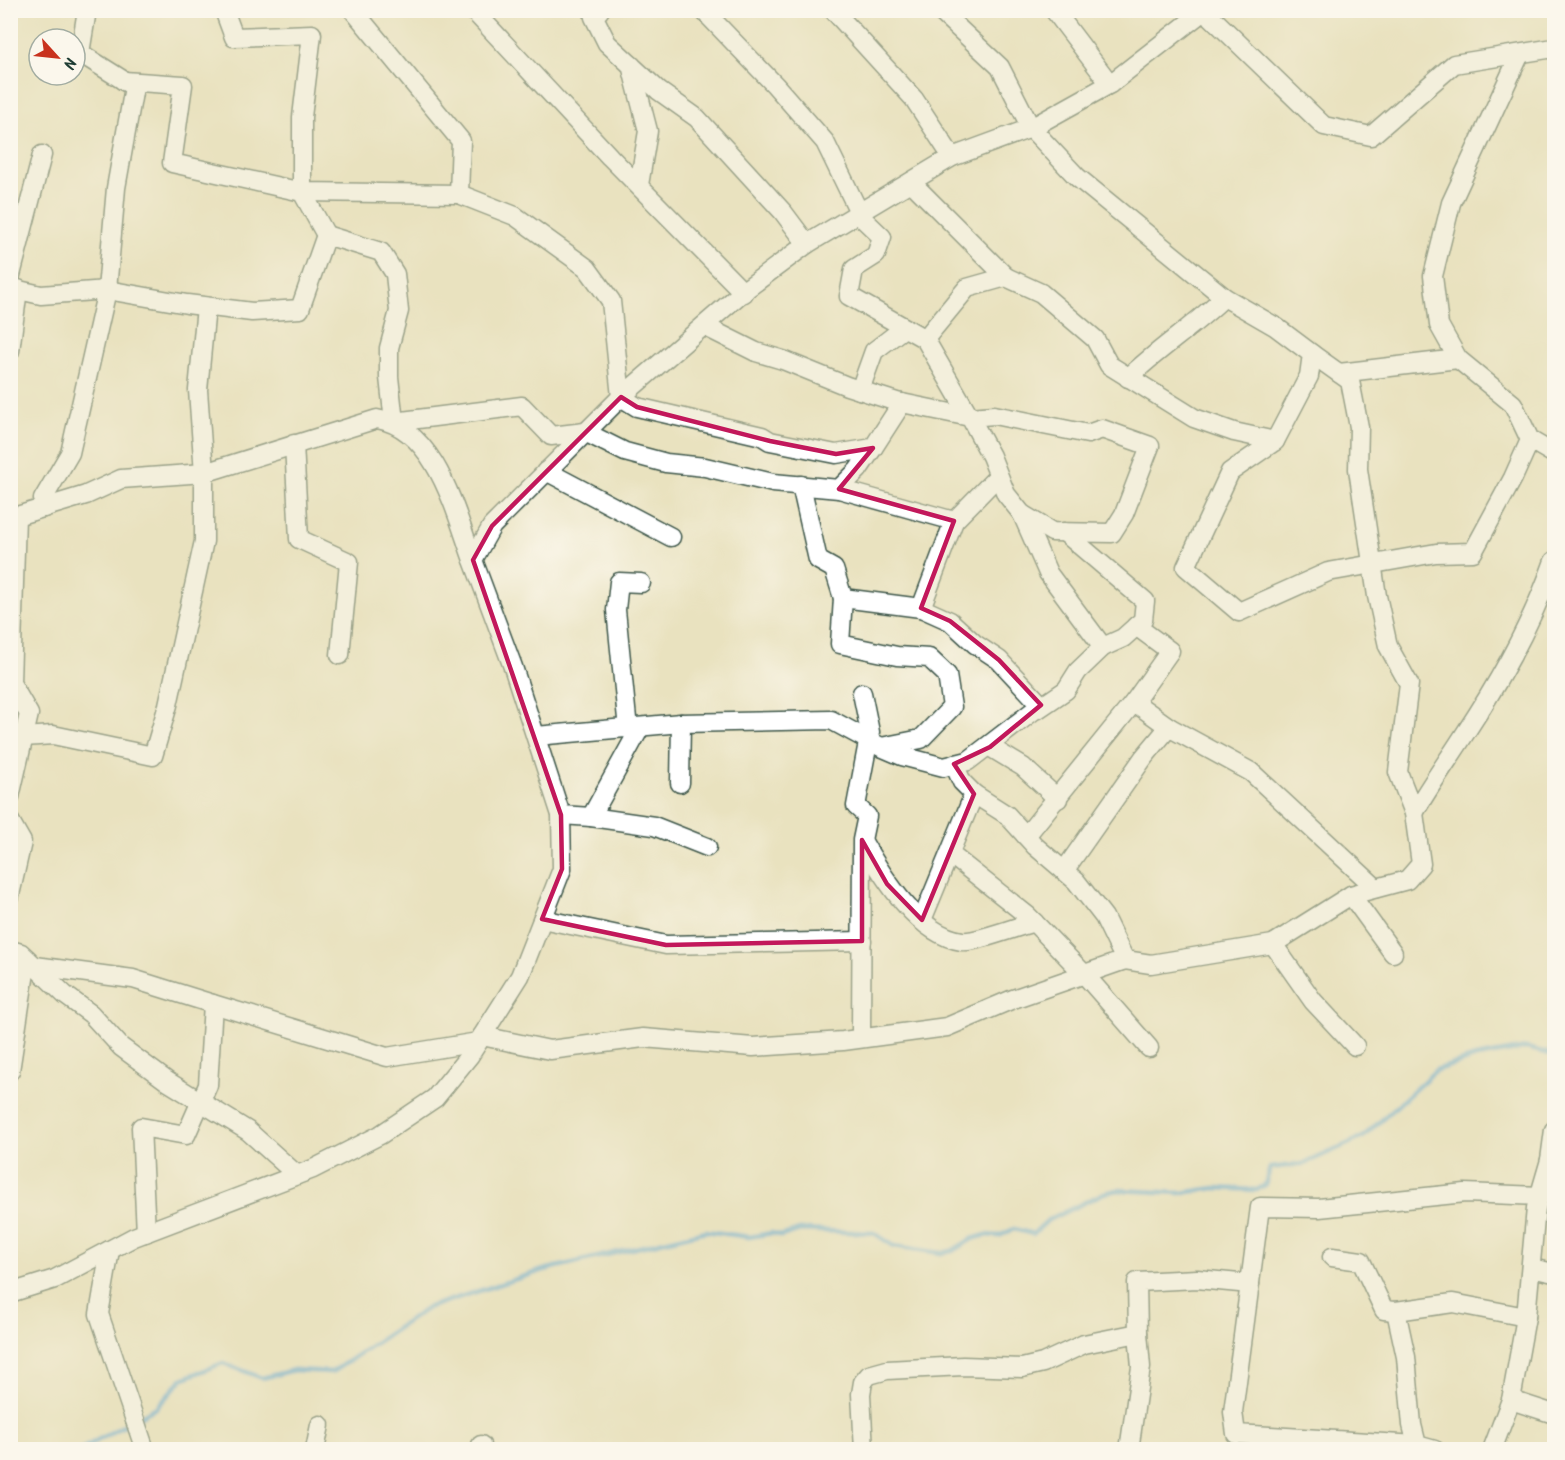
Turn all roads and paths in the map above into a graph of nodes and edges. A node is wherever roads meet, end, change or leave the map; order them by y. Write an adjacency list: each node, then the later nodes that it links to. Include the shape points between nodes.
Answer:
1 (87, 10): 14 (street, via 80,53)
2 (224, 10): 21 (street, via 234,37 312,34 302,117)
3 (353, 10): 22 (street, via 461,141)
4 (473, 10): 20 (street)
5 (703, 10): 23 (street, via 825,142)
6 (833, 10): 18 (street, via 914,99)
7 (939, 10): 16 (street, via 1000,67)
8 (1054, 10): 15 (street)
9 (1204, 11): 12 (street, via 1324,126 1371,136 1454,64); 15 (street)
10 (593, 13): 13 (street, via 607,43)
11 (1554, 48): 12 (street)
12 (1520, 54): 37 (street, via 1451,203 1433,276 1439,325)
13 (631, 65): 20 (street, via 648,131); 25 (street, via 697,118)
14 (124, 81): 21 (street, via 183,85 172,163); 28 (street, via 134,87 116,188)
15 (1110, 84): 16 (street)
16 (1031, 128): 18 (street); 30 (street, via 1077,177)
17 (42, 155): 27 (street)
18 (952, 157): 19 (street)
19 (910, 182): 23 (street); 26 (street)
20 (639, 185): 29 (street)
21 (302, 192): 22 (street); 24 (street)
22 (459, 194): 41 (street, via 515,216 587,268 611,301)
23 (858, 213): 25 (street); 33 (street, via 882,237 876,255 854,269 849,296)
24 (326, 235): 31 (street, via 300,309 252,312); 44 (street, via 381,252 395,274 399,311 389,348)
25 (807, 244): 29 (street)
26 (1006, 277): 34 (street, via 967,288); 39 (street, via 1041,293 1069,315 1095,339 1109,364)
27 (13, 285): 28 (street, via 41,295); 35 (street)
28 (107, 290): 31 (street); 56 (street, via 70,453 43,499)
29 (744, 293): 32 (street)
30 (1224, 297): 36 (street, via 1276,327); 39 (street)
31 (206, 307): 52 (street, via 198,390)
32 (704, 326): 40 (street, via 756,352); 41 (street)
33 (904, 328): 34 (street); 40 (street, via 874,351)
34 (926, 339): 43 (street)
35 (10, 351)
36 (1312, 354): 38 (street); 47 (street, via 1309,376)
37 (1458, 359): 38 (street); 46 (street, via 1513,404)
38 (1339, 373): 64 (street, via 1350,381 1359,427 1358,469)
39 (1128, 378): 47 (street, via 1194,418)
40 (860, 390): 42 (street)
41 (621, 397): 45 (street); 49 (street, via 637,407 762,435 770,441 836,454)
42 (902, 403): 43 (street); 49 (street)
43 (970, 417): 53 (street); 60 (street, via 994,415 1088,434 1102,429 1150,446 1128,505 1112,534)
44 (394, 422): 45 (street, via 522,406 551,436); 48 (street, via 377,419); 62 (street, via 410,434 441,472)
45 (585, 432): 51 (street); 54 (street, via 625,453)
46 (1530, 440): 50 (street); 64 (street, via 1473,552)
47 (1275, 441): 64 (street, via 1230,472 1186,567 1239,612 1328,572)
48 (294, 444): 52 (street); 70 (street, via 299,539 349,562)
49 (873, 447): 55 (street)
50 (1554, 454)
51 (546, 471): 61 (street); 62 (street, via 492,526)
52 (204, 473): 56 (street, via 121,479); 78 (street, via 204,541 153,756 53,735)
53 (998, 476): 57 (street, via 1006,495); 59 (street)
54 (801, 486): 55 (street); 66 (street, via 818,560 834,569)
55 (839, 489): 59 (street)
56 (44, 508): 58 (street)
57 (1022, 514): 60 (street, via 1052,532); 69 (street, via 1048,573)
58 (13, 517): 78 (street, via 11,683 29,714)
59 (954, 521): 67 (street)
60 (1064, 532): 68 (street, via 1145,602 1143,620)
61 (671, 537)
62 (473, 560): 77 (street)
63 (1554, 561): 86 (street, via 1513,654)
64 (1373, 562): 86 (street, via 1388,646 1409,684 1398,772)
65 (640, 583): 76 (street, via 620,582 616,610)
66 (843, 598): 67 (street); 79 (street, via 840,644 929,658 947,675 952,707 921,739)
67 (921, 608): 73 (street, via 950,621 999,660 1041,705)
68 (1136, 626): 69 (street, via 1123,638); 72 (street, via 1170,651)
69 (1103, 647): 73 (street, via 1078,671 1066,690)
70 (340, 655)
71 (862, 693): 79 (street)
72 (1134, 702): 75 (street); 85 (street)
73 (1038, 709): 80 (street)
74 (681, 723): 76 (street); 79 (street, via 831,720); 82 (street)
75 (1165, 725): 94 (street, via 1169,727); 95 (street, via 1251,772)
76 (634, 729): 77 (street); 88 (street)
77 (536, 736): 87 (street)
78 (24, 737): 84 (street)
79 (875, 743): 81 (street, via 902,756 944,766); 91 (street, via 856,806 867,816)
80 (990, 747): 81 (street, via 968,761); 85 (street, via 1023,767)
81 (954, 764): 83 (street, via 962,782)
82 (680, 783)
83 (974, 794): 90 (street, via 1007,815); 93 (street)
84 (10, 797)
85 (1058, 799): 90 (street)
86 (1414, 813): 95 (street, via 1422,864 1407,880)
87 (561, 815): 88 (street); 98 (street, via 562,868)
88 (591, 817): 92 (street, via 654,826)
89 (10, 821): 96 (street, via 22,842)
90 (1026, 836): 94 (street)
91 (862, 840): 99 (street, via 887,884); 101 (street)
92 (707, 847)
93 (950, 854): 99 (street); 100 (street)
94 (1064, 871): 105 (street, via 1104,917)
95 (1376, 888): 97 (street)
96 (10, 895)
97 (1351, 895): 102 (street); 104 (street)
98 (542, 919): 101 (street, via 666,945); 110 (street, via 520,976)
99 (922, 920): 100 (street, via 934,932 963,942)
100 (1034, 922): 107 (street)
101 (862, 941): 109 (street)
102 (1273, 944): 105 (street, via 1151,964); 111 (street, via 1313,1001)
103 (10, 950): 106 (street, via 21,953)
104 (1393, 953)
105 (1125, 960): 107 (street)
106 (31, 963): 108 (street, via 133,980); 113 (street); 114 (street, via 64,995 91,1014 121,1047)
107 (1085, 975): 109 (street, via 947,1027); 112 (street)
108 (213, 1004): 110 (street, via 387,1057); 114 (street, via 208,1085)
109 (861, 1038): 110 (street, via 753,1047 643,1038 550,1050)
110 (480, 1039): 117 (street, via 435,1098 380,1135)
111 (1355, 1046)
112 (1149, 1048)
113 (10, 1071)
114 (199, 1101): 117 (street, via 248,1131); 119 (street, via 186,1135 141,1127)
115 (1554, 1130): 116 (street)
116 (1552, 1161): 118 (street)
117 (297, 1175): 119 (street)
118 (1539, 1196): 122 (street); 124 (street, via 1465,1193 1319,1208 1260,1207)
119 (146, 1233): 120 (street)
120 (110, 1250): 125 (street, via 56,1279); 133 (street, via 99,1314)
121 (1332, 1257): 126 (street, via 1361,1260 1384,1310)
122 (1531, 1269): 123 (street); 127 (street)
123 (1554, 1273)
124 (1250, 1284): 128 (street, via 1197,1280 1137,1282); 132 (street, via 1233,1412 1236,1434)
125 (10, 1293)
126 (1396, 1311): 127 (street, via 1453,1303); 132 (street)
127 (1526, 1317): 129 (street)
128 (1138, 1334): 135 (street, via 1084,1344 1022,1368 963,1366 887,1370 869,1375 861,1394); 136 (street, via 1141,1367)
129 (1511, 1400): 130 (street); 138 (street)
130 (1554, 1414)
131 (320, 1425): 134 (street)
132 (1417, 1445): 137 (street)
133 (145, 1449)
134 (315, 1449)
135 (864, 1449)
136 (1129, 1449)
137 (1435, 1449)
138 (1492, 1449)

